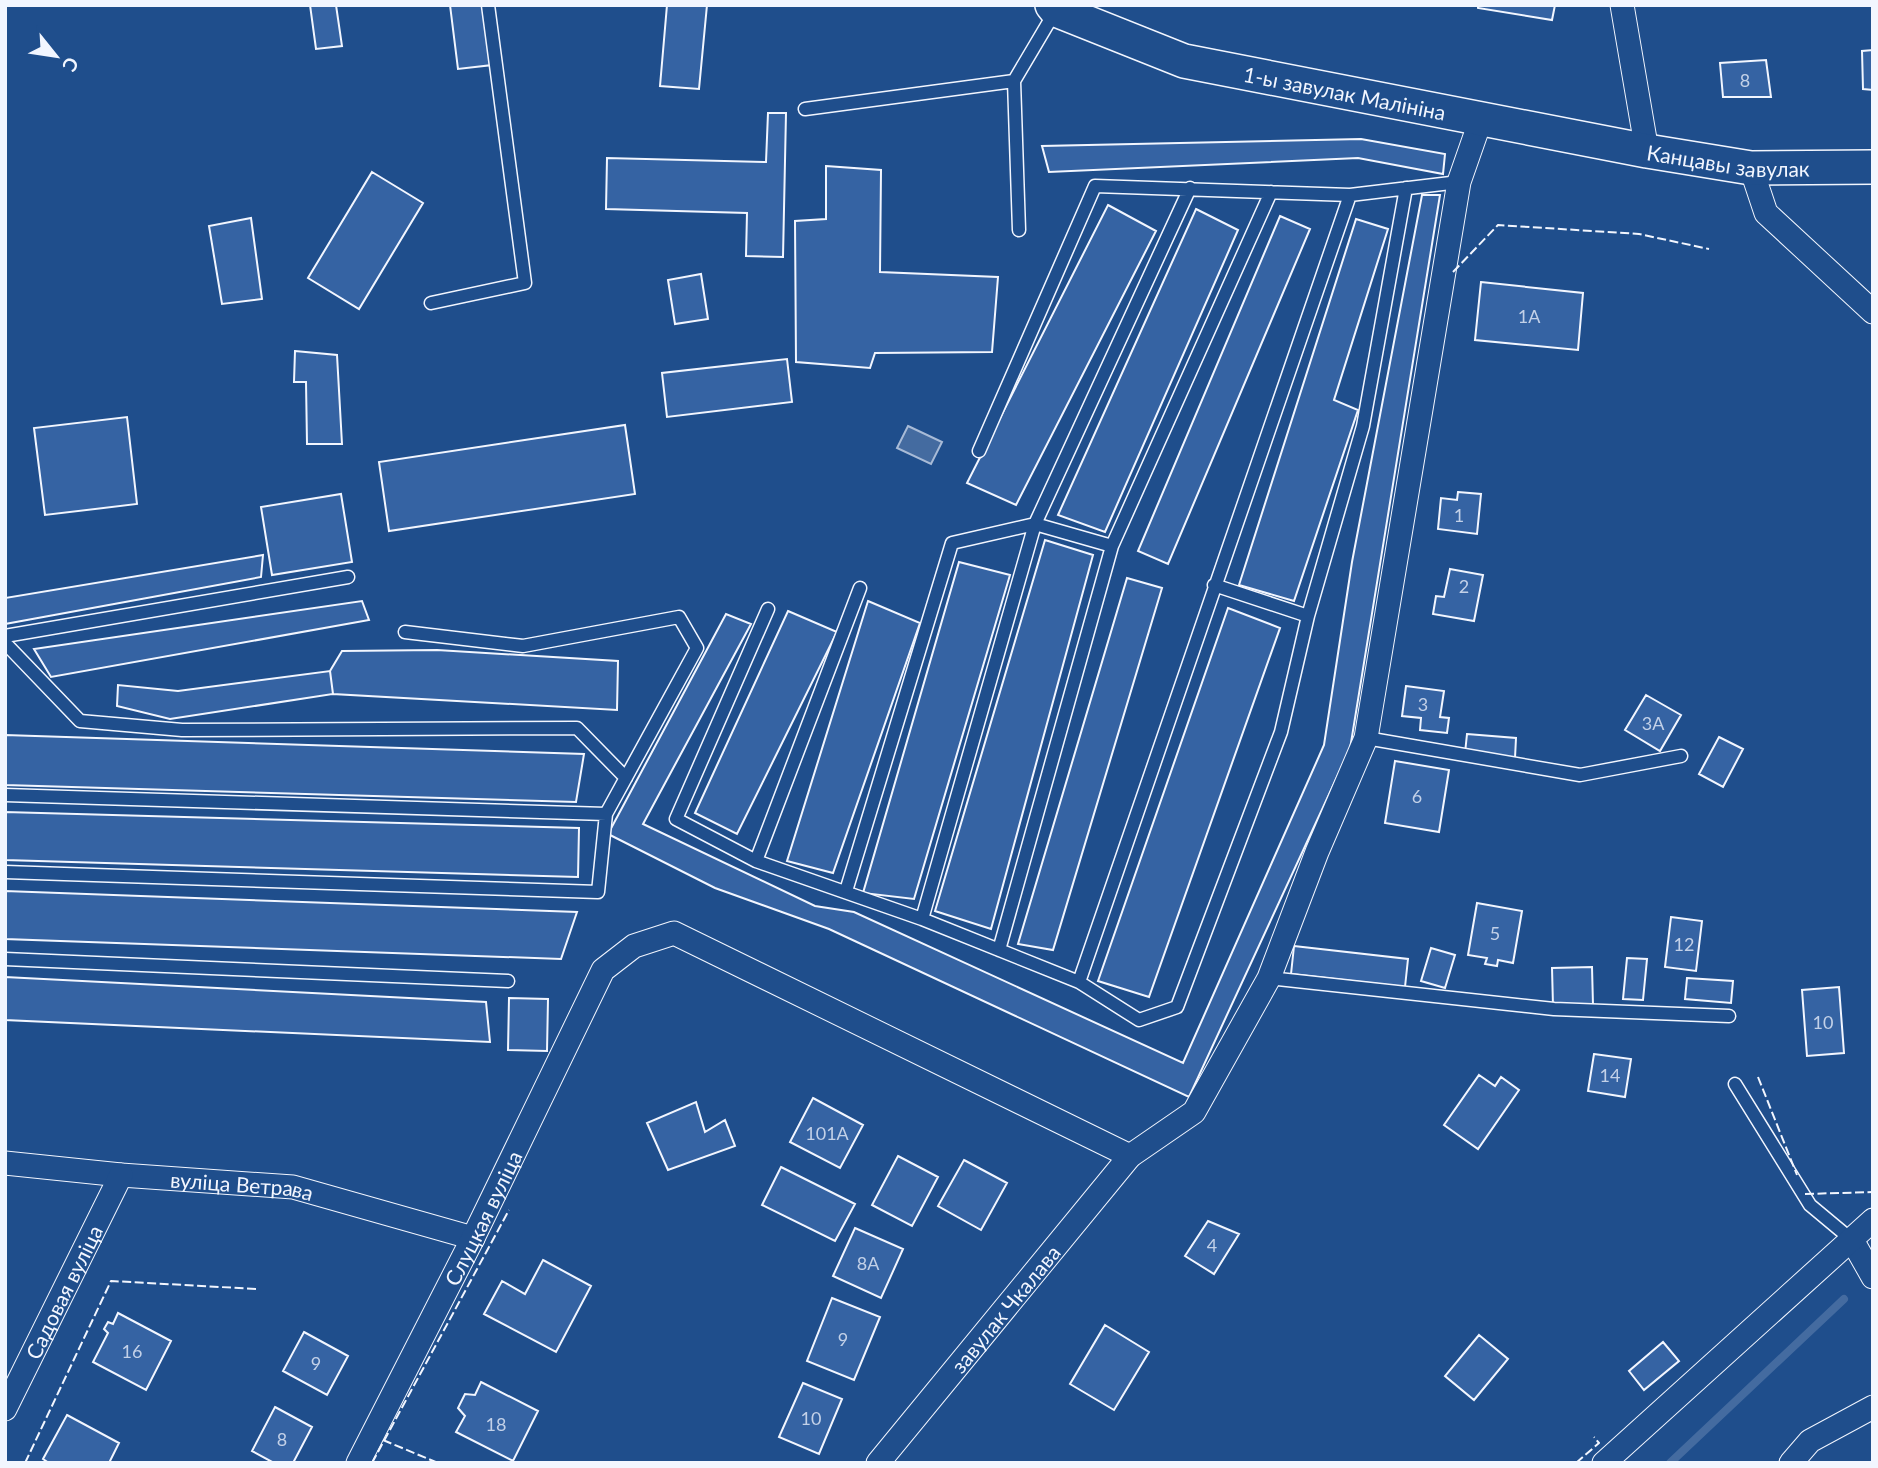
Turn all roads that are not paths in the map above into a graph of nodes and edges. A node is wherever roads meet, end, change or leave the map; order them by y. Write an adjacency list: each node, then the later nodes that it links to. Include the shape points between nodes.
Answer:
1 (488, 5): 16 (lane, via 525,283)
2 (1622, 5): 7 (street, Канцавы завулак)
3 (1054, 8): 4 (lane); 6 (street, 1-ы завулак Малініна, via 1184,61)
4 (1014, 81): 5 (lane); 15 (lane)
5 (805, 109)
6 (1481, 118): 7 (street, 1-ы завулак Малініна); 10 (street, завулак Чкалава)
7 (1647, 151): 9 (street, Канцавы завулак)
8 (1873, 167): 9 (street, Канцавы завулак)
9 (1751, 168): 17 (street, via 1766,213)
10 (1459, 182): 12 (lane); 29 (street, завулак Чкалава)
11 (1190, 188): 13 (lane); 18 (lane, via 1095,186); 19 (lane)
12 (1406, 188): 14 (lane); 25 (lane, via 1363,426)
13 (1271, 192): 14 (lane); 20 (lane)
14 (1350, 195): 22 (lane)
15 (1019, 230)
16 (431, 303)
17 (1873, 313)
18 (979, 451)
19 (1035, 524): 20 (lane); 36 (lane, via 952,543); 37 (lane)
20 (1112, 546): 38 (lane)
21 (348, 577): 27 (lane)
22 (1214, 585): 25 (lane); 42 (lane)
23 (860, 588): 34 (lane)
24 (768, 609): 34 (lane, via 676,819)
25 (1308, 616): 42 (lane, via 1281,732 1177,1007 1139,1020)
26 (405, 632): 31 (lane, via 523,646 679,617 697,648)
27 (5, 636)
28 (5, 643): 31 (lane, via 80,721 182,730 576,728)
29 (1366, 738): 30 (lane, via 1580,775); 40 (street, завулак Чкалава)
30 (1681, 755)
31 (626, 778): 33 (lane)
32 (5, 795): 33 (lane)
33 (606, 814): 35 (lane, via 598,892)
34 (756, 861): 36 (lane)
35 (5, 872)
36 (846, 891): 37 (lane)
37 (922, 919): 38 (lane)
38 (999, 950): 42 (lane)
39 (5, 959): 41 (lane)
40 (1269, 978): 43 (lane, via 1554,1009); 45 (street, завулак Чкалава, via 1194,1112)
41 (508, 981)
42 (1079, 982)
43 (1729, 1016)
44 (1735, 1084): 50 (lane, via 1810,1205)
45 (1130, 1156): 49 (street, Слуцкая вуліца, via 674,933 634,946 603,970); 55 (street, завулак Чкалава)
46 (5, 1163): 47 (street, вуліца Ветрава)
47 (121, 1175): 49 (street, вуліца Ветрава, via 293,1187); 53 (street, Садовая вуліца)
48 (1873, 1220): 50 (street)
49 (473, 1238): 54 (street, Слуцкая вуліца)
50 (1852, 1240): 51 (street); 56 (street)
51 (1873, 1277)
52 (1873, 1407): 57 (street, via 1810,1441)
53 (5, 1409)
54 (358, 1463)
55 (878, 1463)
56 (1604, 1463)
57 (1791, 1463)

